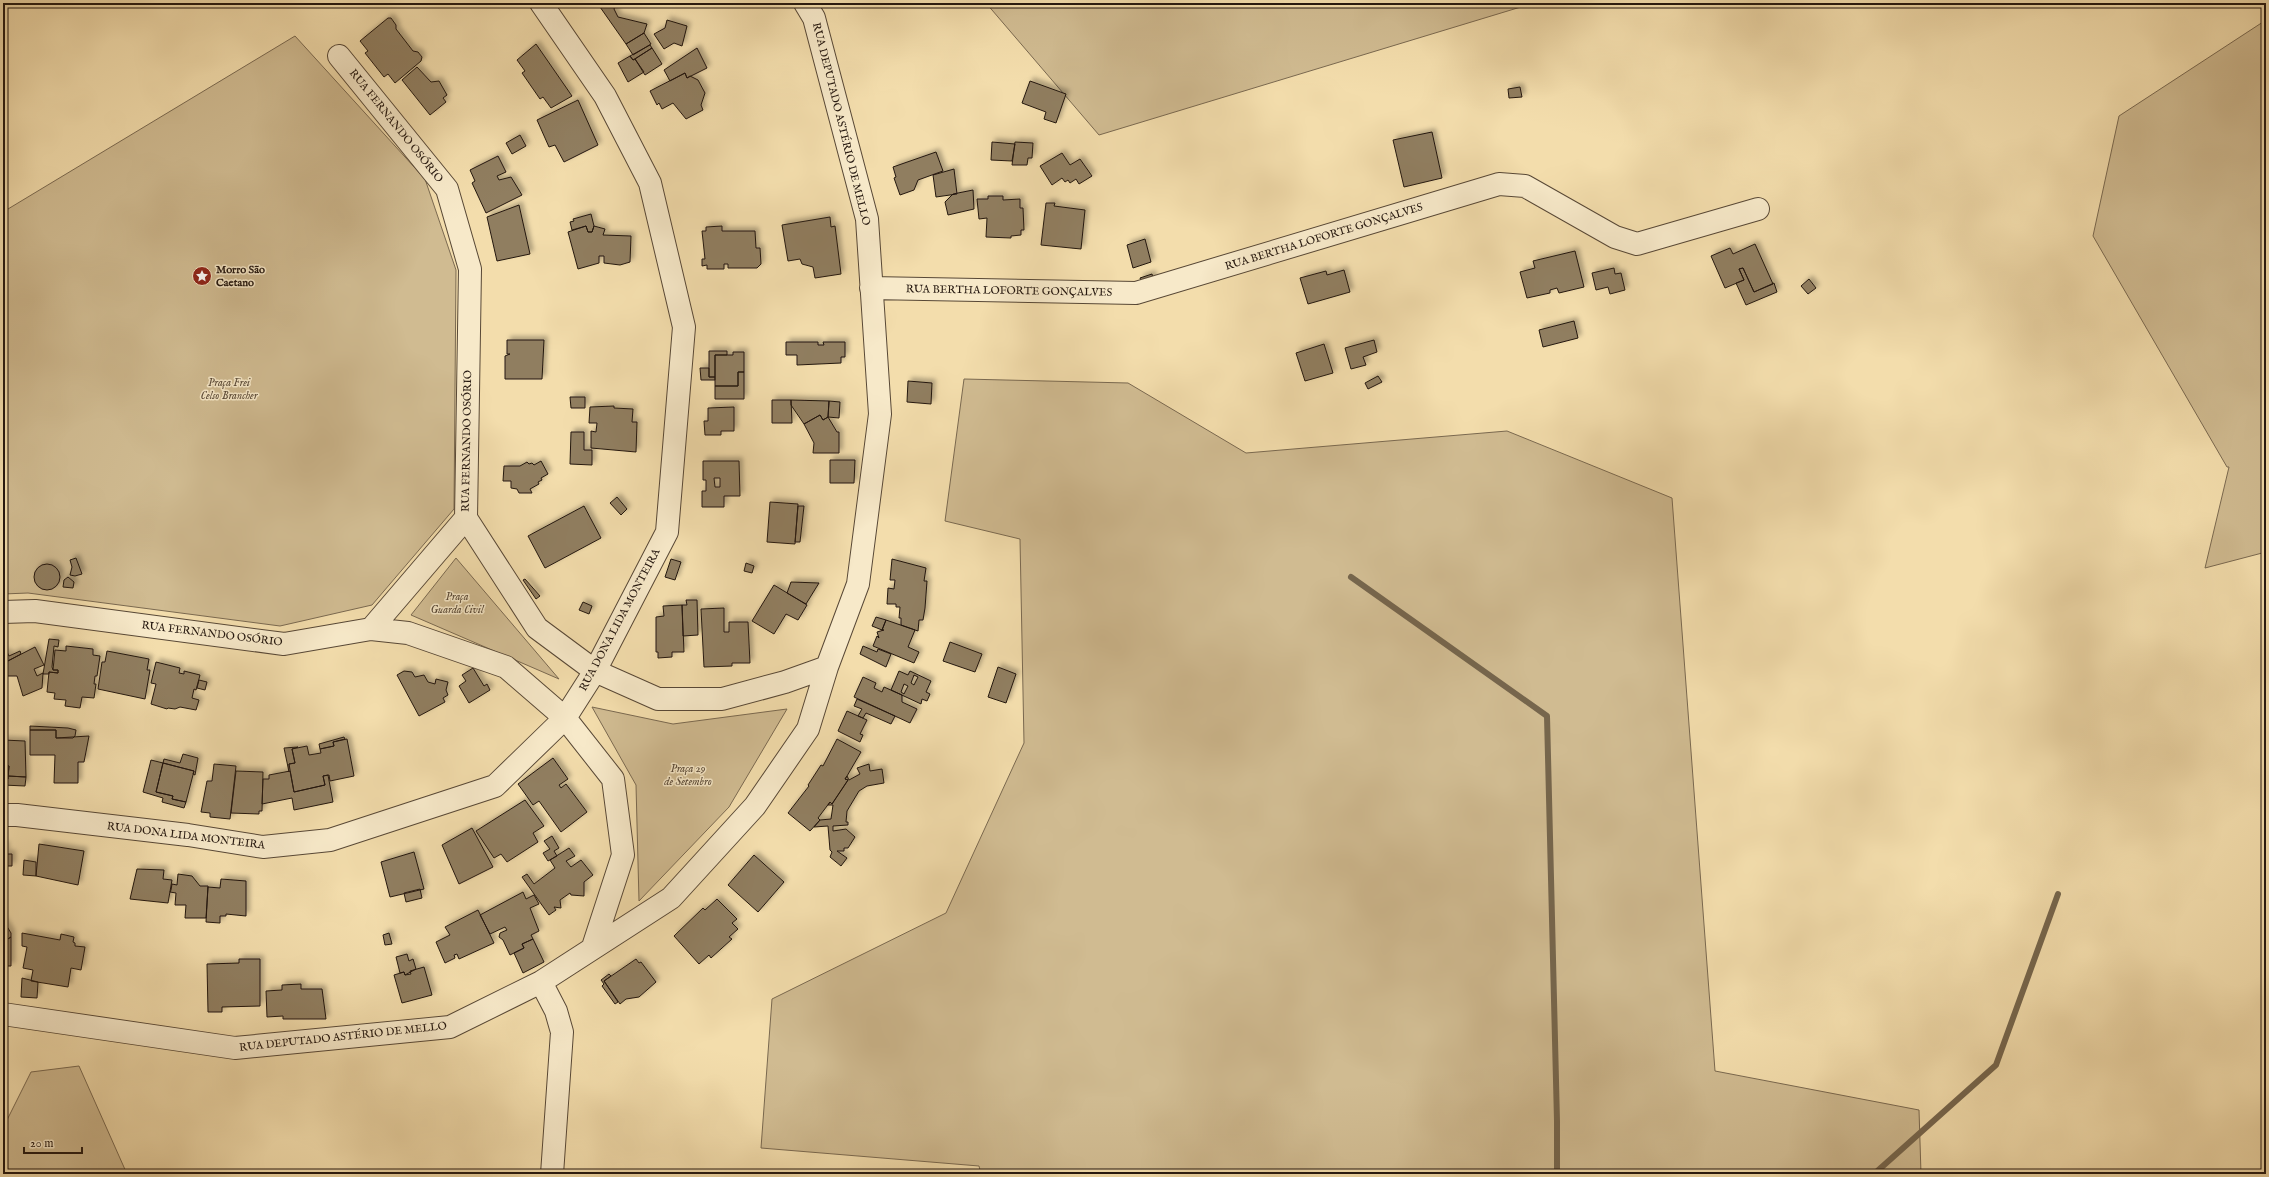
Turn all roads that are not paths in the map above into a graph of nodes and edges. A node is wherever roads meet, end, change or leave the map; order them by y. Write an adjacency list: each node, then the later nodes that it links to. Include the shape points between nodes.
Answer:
1 (540, 3): 10 (street, RUA DONA LIDA MONTEIRA, via 605,96 650,183 684,327 667,532)
2 (805, 3): 5 (street, RUA DEPUTADO ASTÉRIO DE MELLO, via 814,18 867,219)
3 (339, 56): 6 (street, RUA FERNANDO OSÓRIO, via 447,189 470,269)
4 (1758, 209): 5 (street, RUA BERTHA LOFORTE GONÇALVES, via 1637,244 1615,237 1525,186 1499,184 1136,293)
5 (871, 288): 9 (street, RUA DEPUTADO ASTÉRIO DE MELLO, via 880,414 858,584)
6 (466, 518): 8 (street, RUA FERNANDO OSÓRIO); 10 (street, via 537,628)
7 (3, 612): 8 (street, RUA FERNANDO OSÓRIO, via 35,611 284,644)
8 (370, 629): 11 (street, via 408,633 506,667)
9 (827, 667): 10 (street, via 722,700 658,699); 13 (street, RUA DEPUTADO ASTÉRIO DE MELLO, via 808,729 755,806 670,898)
10 (595, 672): 11 (street, RUA DONA LIDA MONTEIRA)
11 (565, 718): 12 (street, RUA DONA LIDA MONTEIRA, via 495,786 330,840 263,847); 13 (street, via 613,779 623,855)
12 (3, 815)
13 (593, 947): 14 (street, RUA DEPUTADO ASTÉRIO DE MELLO)
14 (541, 982): 15 (street, RUA DEPUTADO ASTÉRIO DE MELLO, via 450,1027 235,1048); 16 (street, via 556,1011 562,1032)
15 (3, 1014)
16 (552, 1174)

